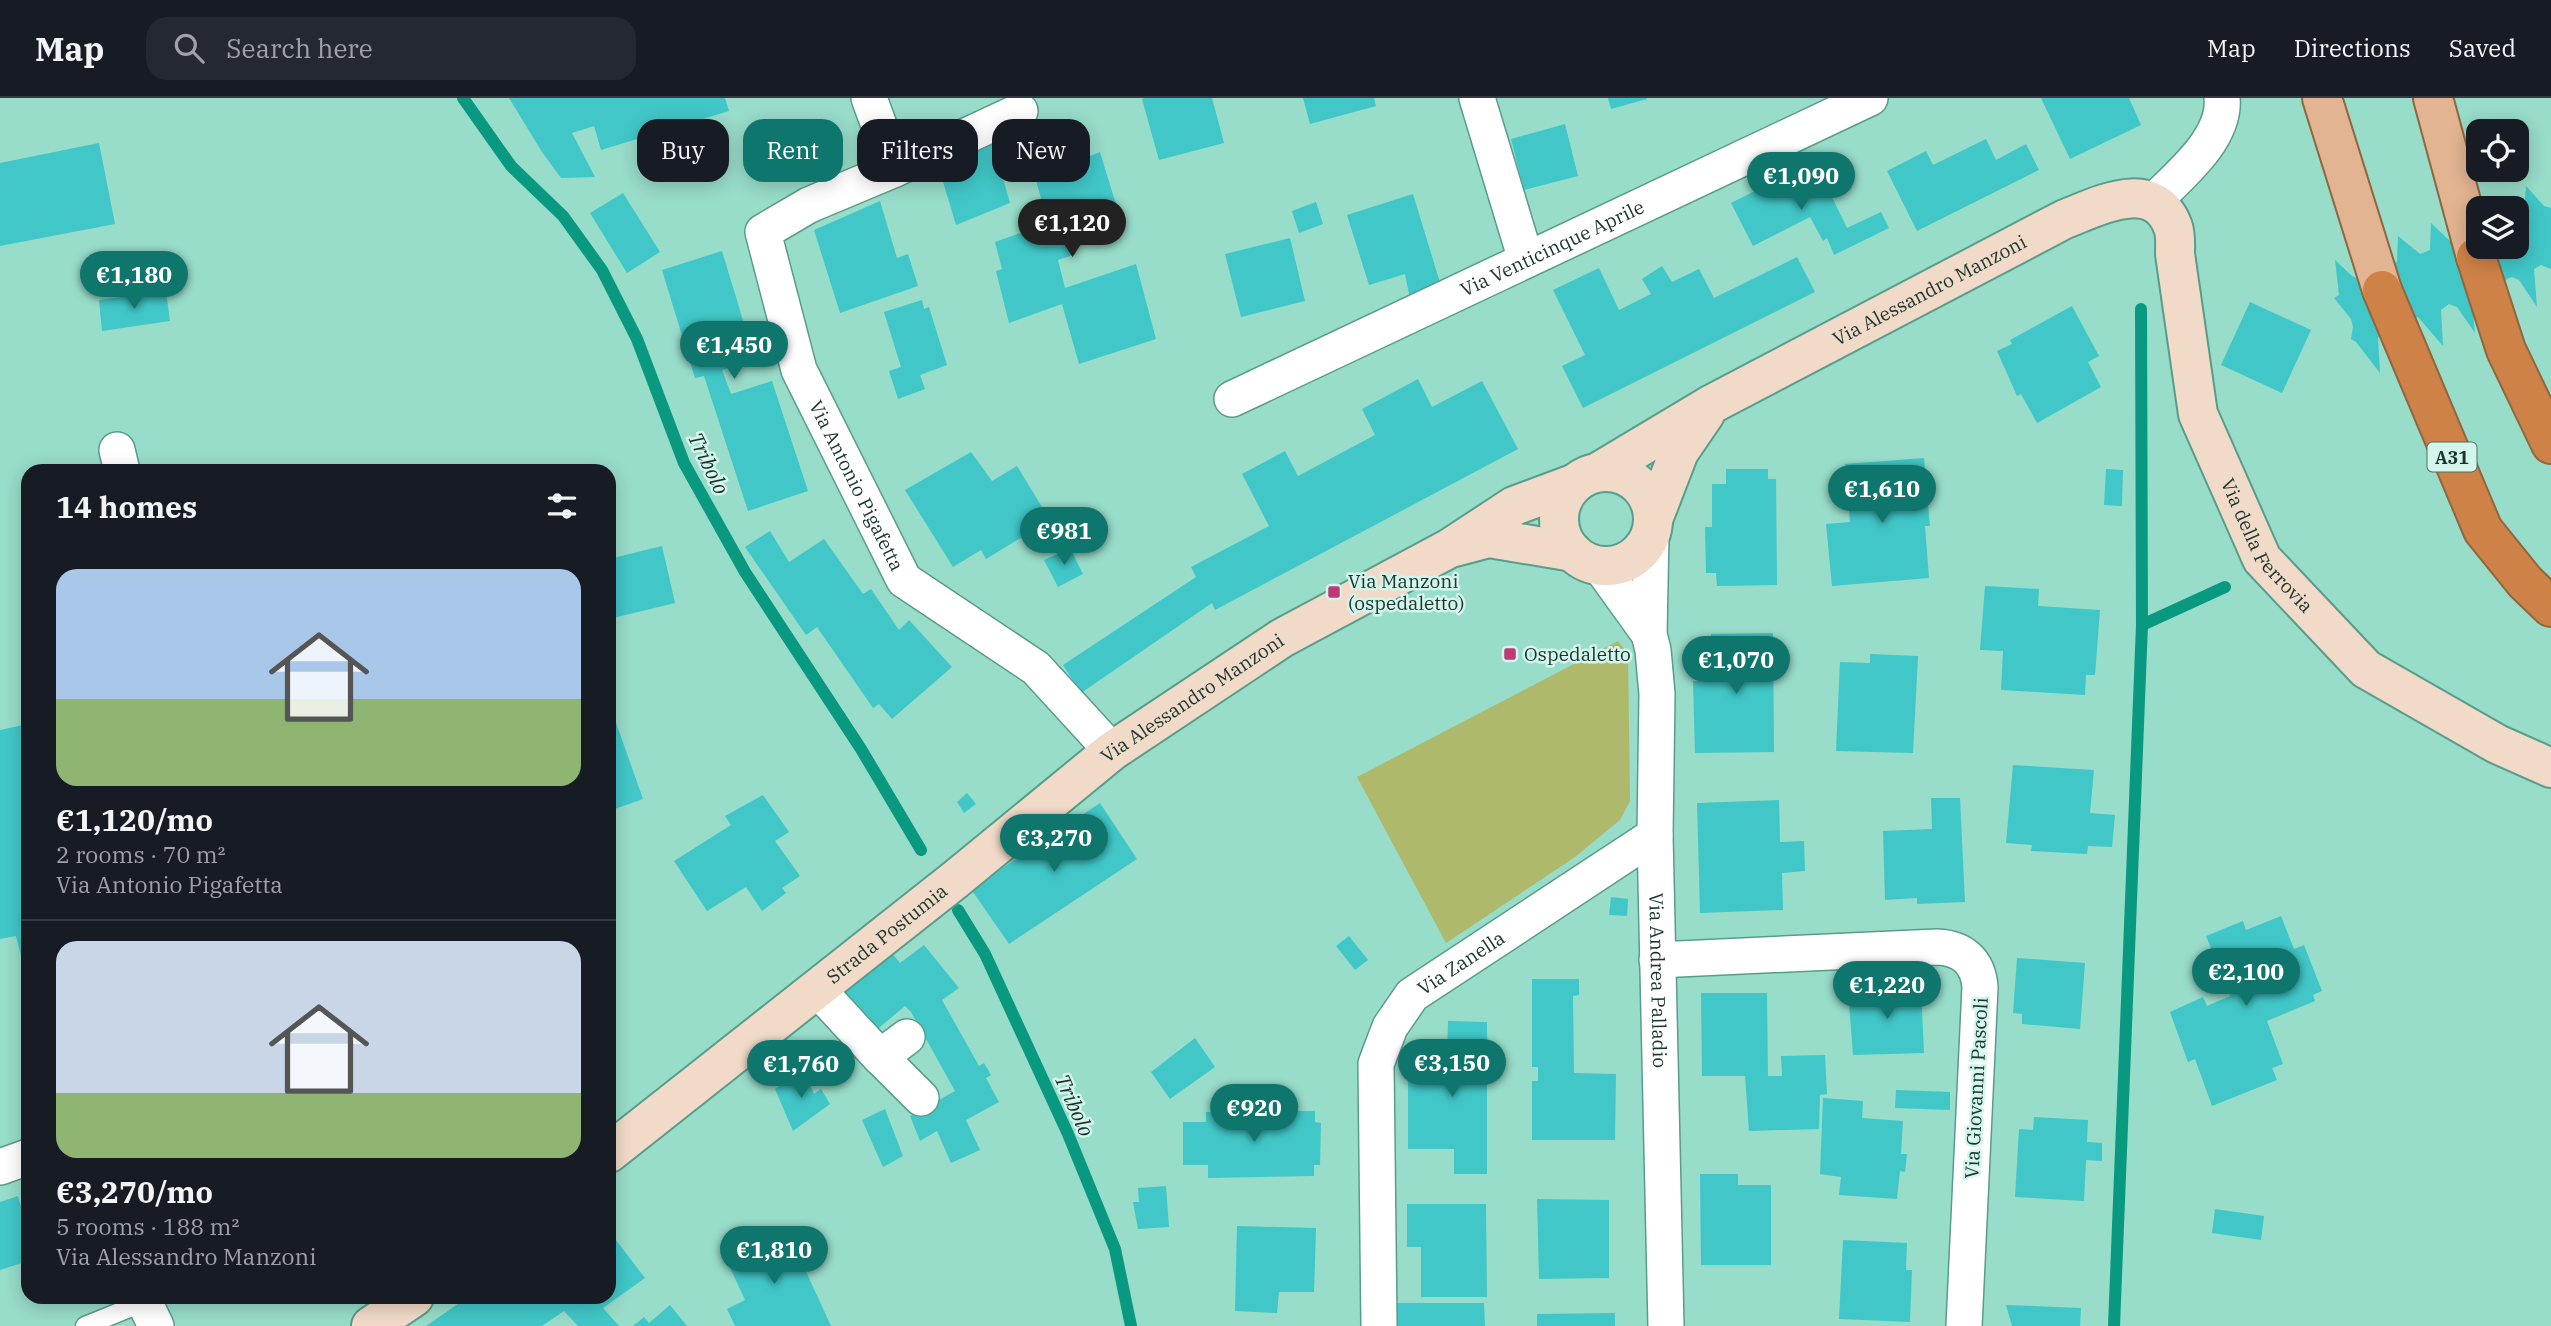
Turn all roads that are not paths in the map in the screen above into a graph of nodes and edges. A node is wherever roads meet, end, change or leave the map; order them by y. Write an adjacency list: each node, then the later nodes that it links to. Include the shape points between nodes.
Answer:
1 (869, 98): 8 (street)
2 (1476, 98): 14 (street)
3 (1870, 98): 14 (street, Via Venticinque Aprile)
4 (2222, 98): 11 (street, via 2211,142)
5 (2322, 98): 15 (main road)
6 (2433, 98): 12 (main road)
7 (1020, 111): 9 (street, Via Antonio Pigafetta)
8 (877, 119)
9 (978, 130)
10 (864, 182): 25 (street, Via Antonio Pigafetta, via 809,205 763,232 799,370 904,580 1036,668)
11 (2154, 201): 17 (street, Via Alessandro Manzoni, via 2116,200 2065,219); 26 (street, Via della Ferrovia, via 2174,228 2198,414 2262,559 2366,669 2497,744)
12 (2466, 220)
13 (2477, 259): 18 (highway, via 2506,351)
14 (1525, 260): 16 (street, Via Venticinque Aprile)
15 (2382, 290): 23 (highway, A31, via 2483,530)
16 (1232, 399)
17 (1712, 404): 19 (street, Via Alessandro Manzoni); 20 (street, Via Alessandro Manzoni, via 1679,452)
18 (2551, 444)
19 (1587, 478): 20 (street, via 1622,475 1642,487 1650,501); 21 (street, Via Alessandro Manzoni, via 1514,506); 22 (street, via 1562,504 1559,526 1564,540)
20 (1652, 525): 22 (street, via 1644,548 1632,559 1616,565); 24 (street, Via Andrea Palladio)
21 (1450, 548): 22 (street, Via Alessandro Manzoni, via 1489,538); 25 (street, Via Alessandro Manzoni, via 1282,638)
22 (1586, 559): 24 (street, Via Andrea Palladio)
23 (2551, 607)
24 (1649, 634): 27 (street, Via Andrea Palladio, via 1657,694)
25 (1112, 751): 28 (street, Via Alessandro Manzoni)
26 (2551, 768)
27 (1655, 835): 29 (street, Via Andrea Palladio); 39 (street, Via Zanella, via 1412,995 1390,1027 1376,1064)
28 (956, 879): 30 (street, Strada Postumia)
29 (1657, 960): 40 (street, Via Andrea Palladio); 41 (street, Via Giovanni Pascoli, via 1937,947 1967,956 1980,987)
30 (817, 989): 31 (street, Strada Postumia, via 893,1047); 32 (street, Strada Postumia)
31 (921, 1098)
32 (616, 1147)
33 (21, 1160): 34 (street)
34 (0, 1167)
35 (404, 1304): 38 (street)
36 (147, 1308): 37 (lane)
37 (85, 1326)
38 (371, 1326)
39 (1378, 1326)
40 (1666, 1326)
41 (1964, 1326)

